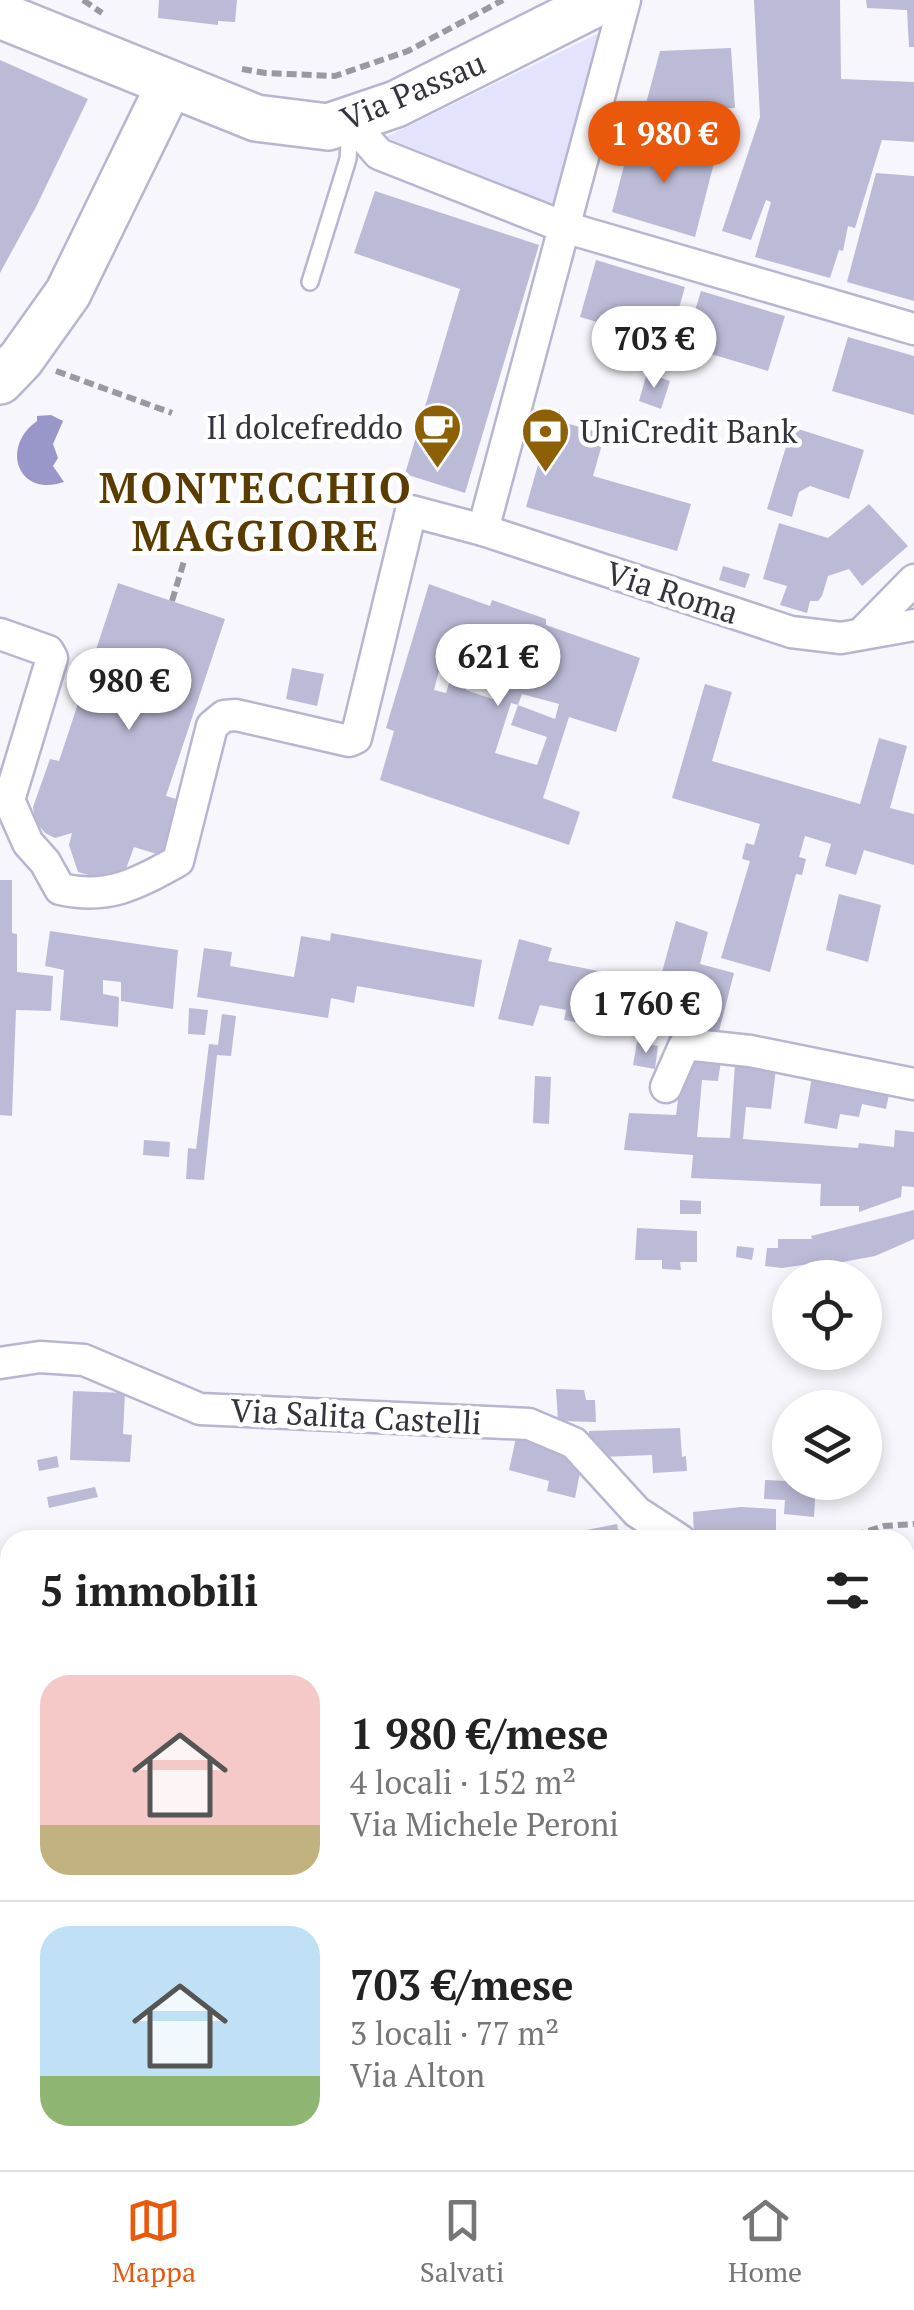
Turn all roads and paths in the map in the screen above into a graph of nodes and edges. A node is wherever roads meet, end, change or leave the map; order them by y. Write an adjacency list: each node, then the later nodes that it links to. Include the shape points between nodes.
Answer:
1 (503, 0): 5 (path, via 408,51 336,76)
2 (603, 0): 7 (street, Via Passau)
3 (626, 0): 8 (street)
4 (0, 15): 6 (street, Via Passau)
5 (230, 66)
6 (170, 84): 7 (street, Via Passau, via 256,118 328,127); 11 (street, via 68,293)
7 (350, 121): 8 (street, via 378,154); 9 (lane, via 348,159)
8 (564, 226): 10 (street); 13 (street)
9 (310, 282)
10 (914, 330)
11 (7, 363): 12 (path)
12 (172, 413)
13 (483, 530): 18 (street, Via Roma, via 791,632 841,638); 19 (street, Via Roma, via 411,510 356,738 224,716 212,726 178,861 110,893 60,889 16,821 10,800 52,658)
14 (184, 561): 16 (path)
15 (914, 580): 18 (street)
16 (172, 601)
17 (914, 625): 18 (street, Via Roma)
18 (864, 632)
19 (0, 634)
20 (914, 1084): 21 (street, via 694,1045 684,1046)
21 (666, 1087)
22 (0, 1364): 24 (street, Via Salita Castelli, via 40,1357 84,1360 200,1409 529,1424 574,1443 637,1512)
23 (914, 1524): 25 (path)
24 (665, 1530)
25 (871, 1530)

